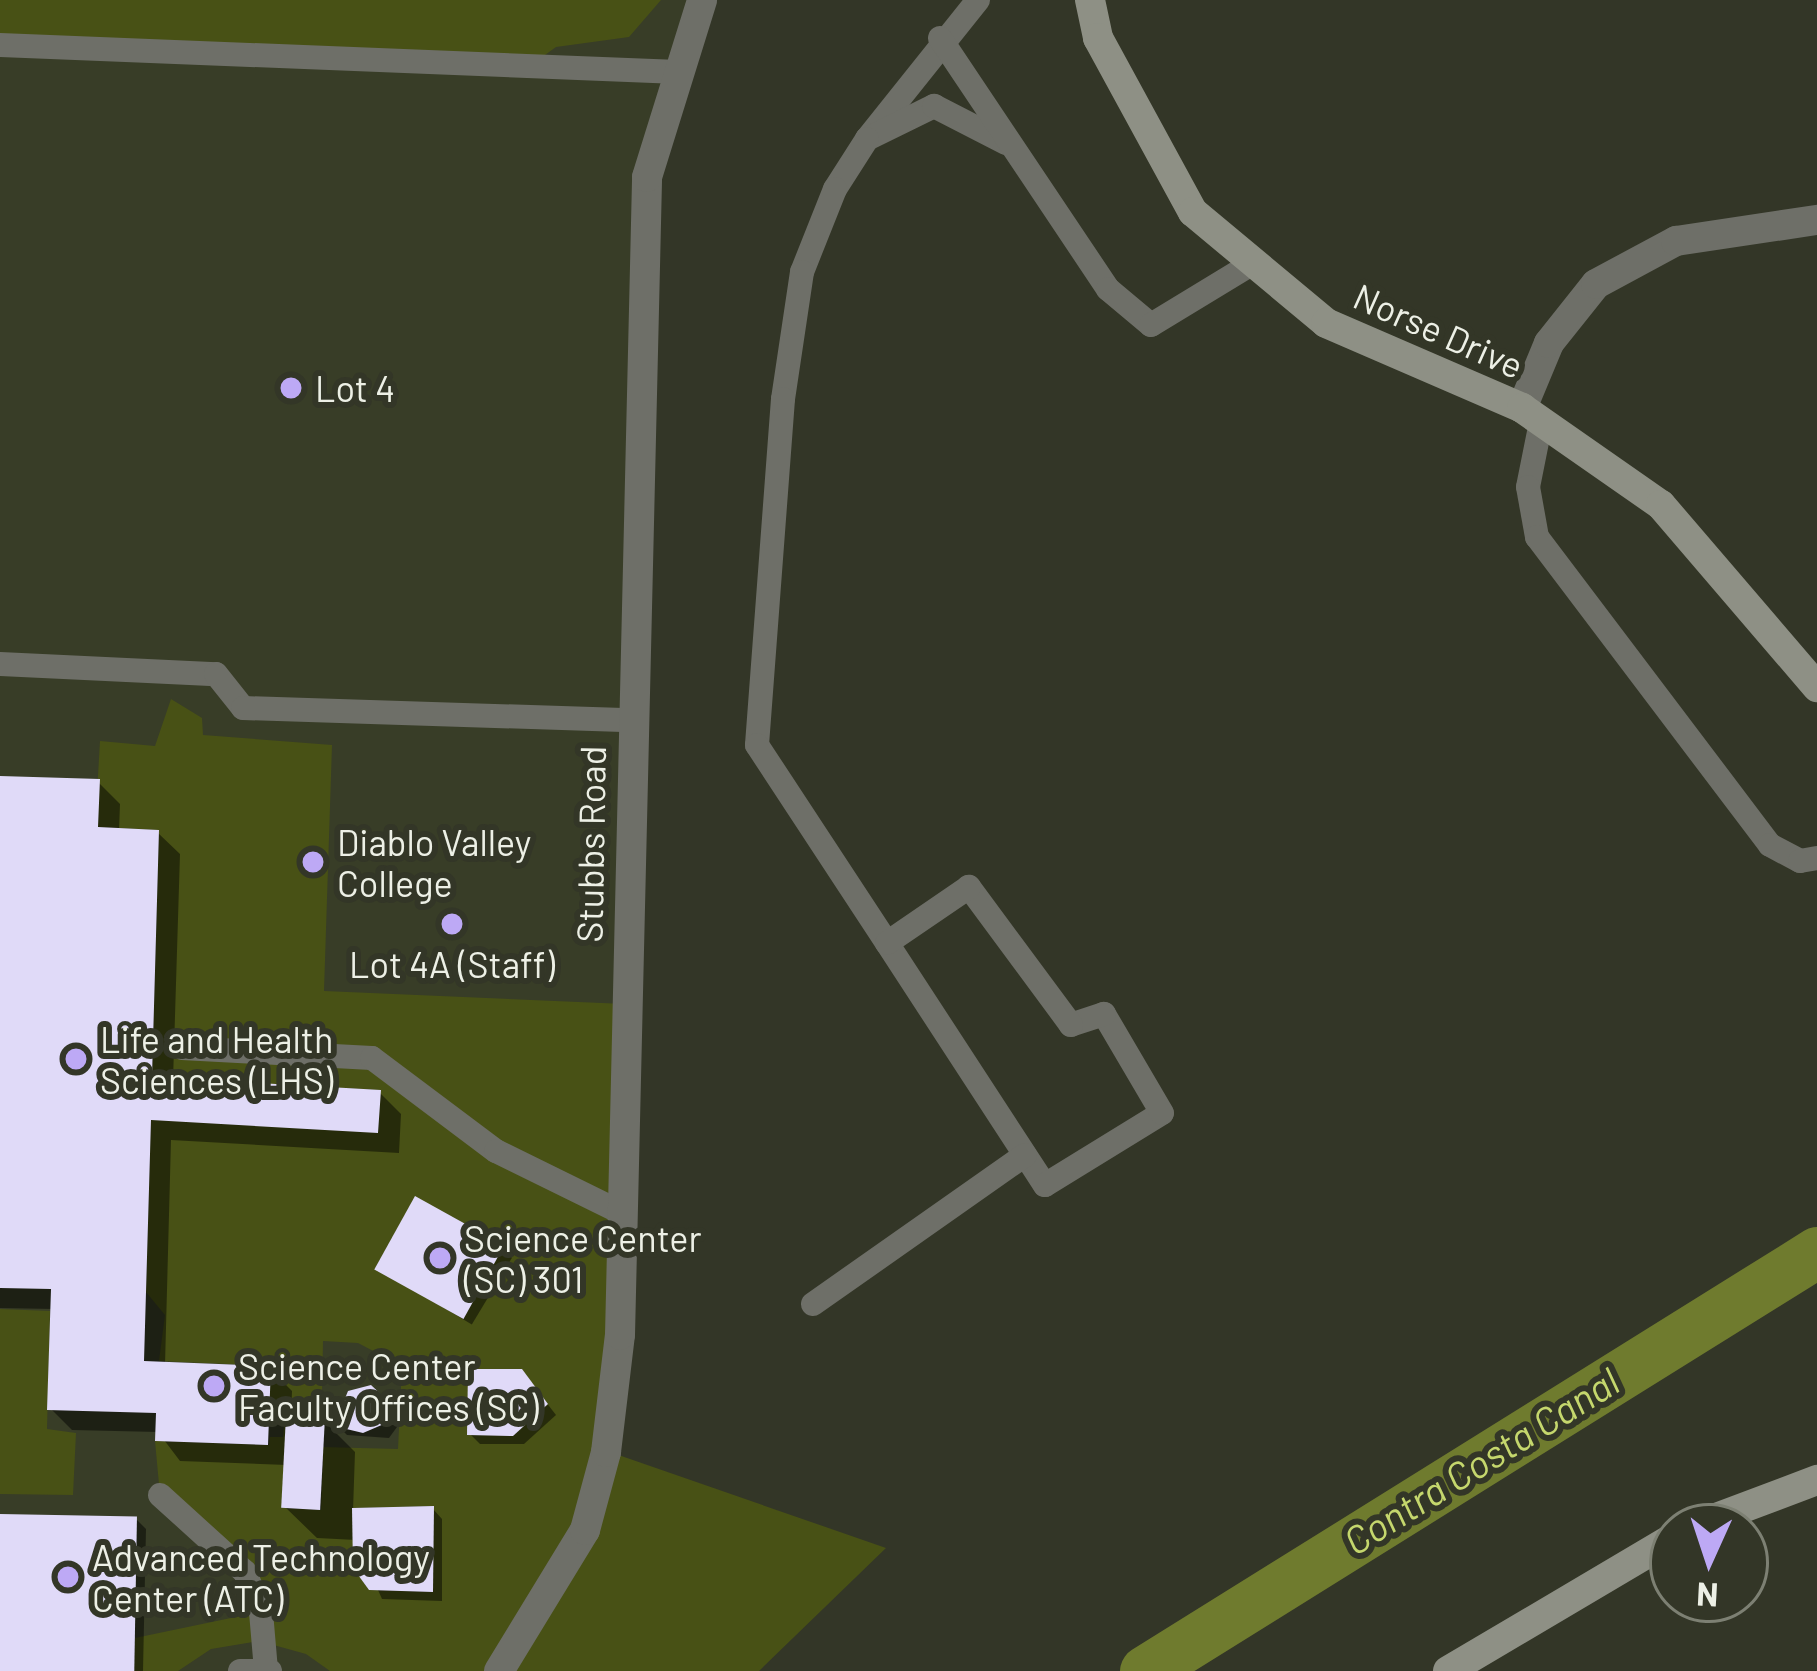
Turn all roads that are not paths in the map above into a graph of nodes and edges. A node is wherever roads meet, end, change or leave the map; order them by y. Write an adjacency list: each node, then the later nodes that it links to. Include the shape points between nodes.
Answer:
1 (703, 0): 6 (street, Stubbs Road)
2 (978, 0): 4 (lane)
3 (1090, 0): 10 (street, Norse Drive, via 1098,38 1192,212)
4 (940, 38): 7 (lane); 8 (lane)
5 (0, 45): 6 (lane)
6 (678, 72): 14 (street, Stubbs Road, via 647,177)
7 (867, 139): 8 (lane, via 934,106); 16 (lane, via 802,272 783,399 757,745)
8 (1006, 143): 10 (lane, via 1108,290 1151,325)
9 (1817, 220): 11 (street, via 1676,241 1596,284 1549,343)
10 (1253, 263): 11 (street, Norse Drive, via 1326,323)
11 (1532, 415): 13 (street, Norse Drive, via 1661,505); 15 (lane, via 1528,487 1537,537 1770,845 1800,861)
12 (0, 664): 14 (lane, via 216,674 243,708)
13 (1817, 687)
14 (632, 720): 19 (street, Stubbs Road)
15 (1817, 858)
16 (887, 944): 18 (lane); 18 (lane, via 968,887 1071,1025 1104,1014 1162,1113 1045,1184)
17 (182, 1048): 19 (lane, via 372,1058 496,1151)
18 (1025, 1155): 20 (lane)
19 (622, 1214): 27 (street, Stubbs Road, via 620,1335 601,1471 585,1529)
20 (813, 1304)
21 (1817, 1480): 23 (street)
22 (160, 1495): 25 (lane, via 245,1572 261,1612)
23 (1756, 1503)
24 (1649, 1552): 28 (street)
25 (268, 1670): 26 (lane)
26 (240, 1671)
27 (500, 1671)
28 (1448, 1671)

